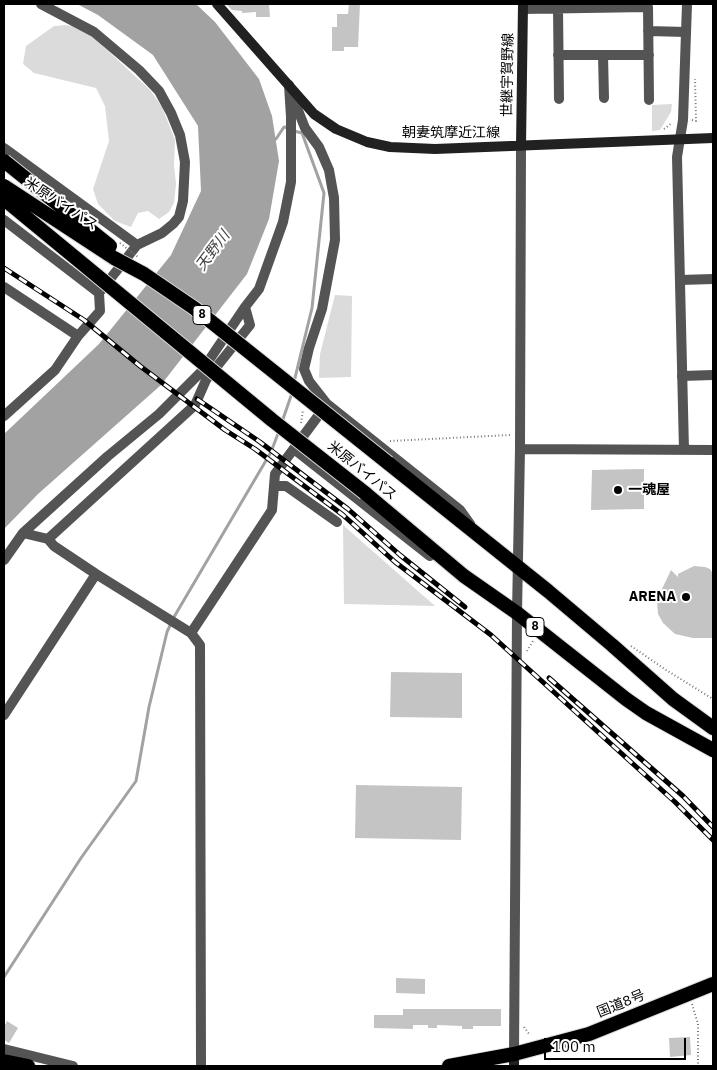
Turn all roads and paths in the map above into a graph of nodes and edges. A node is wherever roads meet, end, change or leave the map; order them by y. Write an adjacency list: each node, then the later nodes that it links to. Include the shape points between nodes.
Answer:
1 (41, 4): 25 (street, via 94,32 114,48 154,86 172,113 185,162 179,217 162,233)
2 (217, 4): 11 (main road, 朝妻筑摩近江線)
3 (687, 4): 7 (street)
4 (523, 6): 5 (street); 17 (main road, 世継宇賀野線)
5 (558, 8): 6 (street, via 648,7); 8 (street)
6 (648, 31): 7 (street); 10 (street)
7 (686, 32): 16 (street, via 683,120)
8 (558, 55): 9 (street); 12 (street)
9 (604, 55): 10 (street); 13 (street)
10 (648, 55): 14 (street)
11 (288, 85): 17 (main road, 朝妻筑摩近江線, via 314,114 336,129 367,142 390,147 435,149); 31 (street, via 291,182 283,222 260,289); 35 (street, via 305,128 319,147 329,170 334,198 335,240 322,309 304,369)
12 (559, 98)
13 (604, 98)
14 (649, 100)
15 (713, 138): 16 (main road, 朝妻筑摩近江線)
16 (679, 140): 17 (main road, 朝妻筑摩近江線); 28 (street)
17 (521, 146): 37 (street)
18 (4, 148): 25 (street)
19 (4, 161): 26 (highway, bridge)
20 (4, 186): 26 (highway, 米原バイパス / 8, bridge)
21 (4, 199): 24 (highway, 米原バイパス / 8, bridge)
22 (4, 203): 24 (highway, bridge)
23 (4, 220): 30 (street)
24 (30, 222): 51 (highway, 米原バイパス / 8, bridge)
25 (137, 245): 30 (street)
26 (144, 274): 46 (highway, 米原バイパス / 8, bridge, via 194,308)
27 (713, 279): 28 (street)
28 (680, 280): 34 (street)
29 (4, 287): 32 (street)
30 (99, 293): 32 (street, via 100,311)
31 (245, 307): 45 (street, via 201,372 159,414); 47 (street, via 250,325 206,380 195,405)
32 (78, 336): 36 (street, via 55,370)
33 (713, 375): 34 (street)
34 (682, 376): 41 (street)
35 (327, 404): 38 (street); 39 (street)
36 (4, 416)
37 (520, 434): 38 (path); 40 (street)
38 (376, 442): 46 (street, via 460,510)
39 (294, 449): 43 (street, via 275,474); 51 (street, via 434,559)
40 (520, 449): 41 (street); 49 (street)
41 (684, 450): 42 (street)
42 (713, 450)
43 (274, 486): 44 (street, via 286,486); 53 (street, via 272,510)
44 (337, 522)
45 (23, 533): 47 (street); 48 (street)
46 (478, 535): 49 (highway, 米原バイパス / 8)
47 (48, 540): 50 (street)
48 (4, 560)
49 (518, 566): 52 (street); 59 (highway, 米原バイパス / 8, via 673,699)
50 (96, 574): 53 (street); 58 (street)
51 (464, 576): 52 (highway, 米原バイパス / 8)
52 (517, 613): 60 (highway, 米原バイパス / 8, via 646,713); 66 (street)
53 (190, 633): 70 (street, via 200,645)
54 (537, 642): 56 (path, via 532,641)
55 (628, 643): 57 (path)
56 (526, 653)
57 (713, 699)
58 (4, 715)
59 (713, 728)
60 (713, 750)
61 (713, 984): 62 (highway, 国道8号)
62 (689, 994): 66 (highway, 国道8号); 72 (path, via 698,1024)
63 (522, 1024): 64 (path)
64 (530, 1034)
65 (4, 1049): 69 (street)
66 (514, 1060): 71 (highway, 国道8号)
67 (4, 1061): 68 (highway)
68 (28, 1066)
69 (73, 1066)
70 (200, 1066)
71 (450, 1066)
72 (698, 1066)

